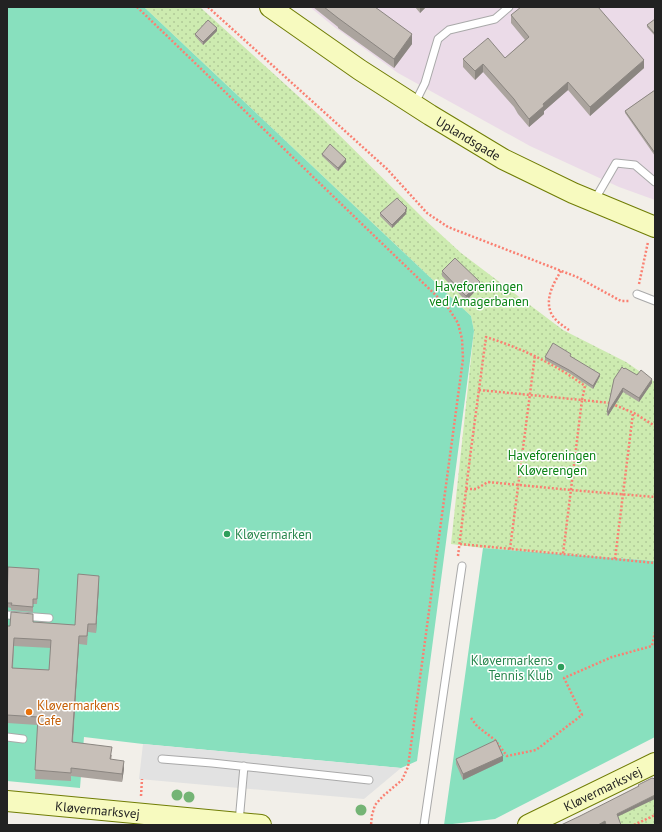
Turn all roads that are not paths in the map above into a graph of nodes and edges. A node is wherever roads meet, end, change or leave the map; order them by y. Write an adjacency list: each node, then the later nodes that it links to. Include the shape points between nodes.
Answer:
1 (270, 7): 4 (street, Uplandsgade)
2 (277, 7): 4 (street, Uplandsgade)
3 (509, 7): 5 (lane, via 495,19 449,30 438,39 425,83)
4 (296, 25): 5 (street, Uplandsgade)
5 (414, 105): 7 (street, Uplandsgade, via 503,159)
6 (655, 182): 7 (lane, via 635,165 616,163)
7 (594, 201): 8 (street, Uplandsgade)
8 (653, 224)
9 (637, 294): 10 (lane)
10 (655, 300)
11 (462, 566): 23 (lane)
12 (7, 615): 13 (lane)
13 (49, 618)
14 (7, 737): 15 (lane)
15 (23, 739)
16 (162, 759): 18 (lane)
17 (655, 763): 24 (street, Kløvermarksvej)
18 (244, 766): 19 (lane); 21 (lane)
19 (369, 780)
20 (7, 800): 21 (street, Kløvermarksvej)
21 (239, 823): 22 (street, Kløvermarksvej)
22 (261, 825)
23 (424, 825)
24 (528, 825)

